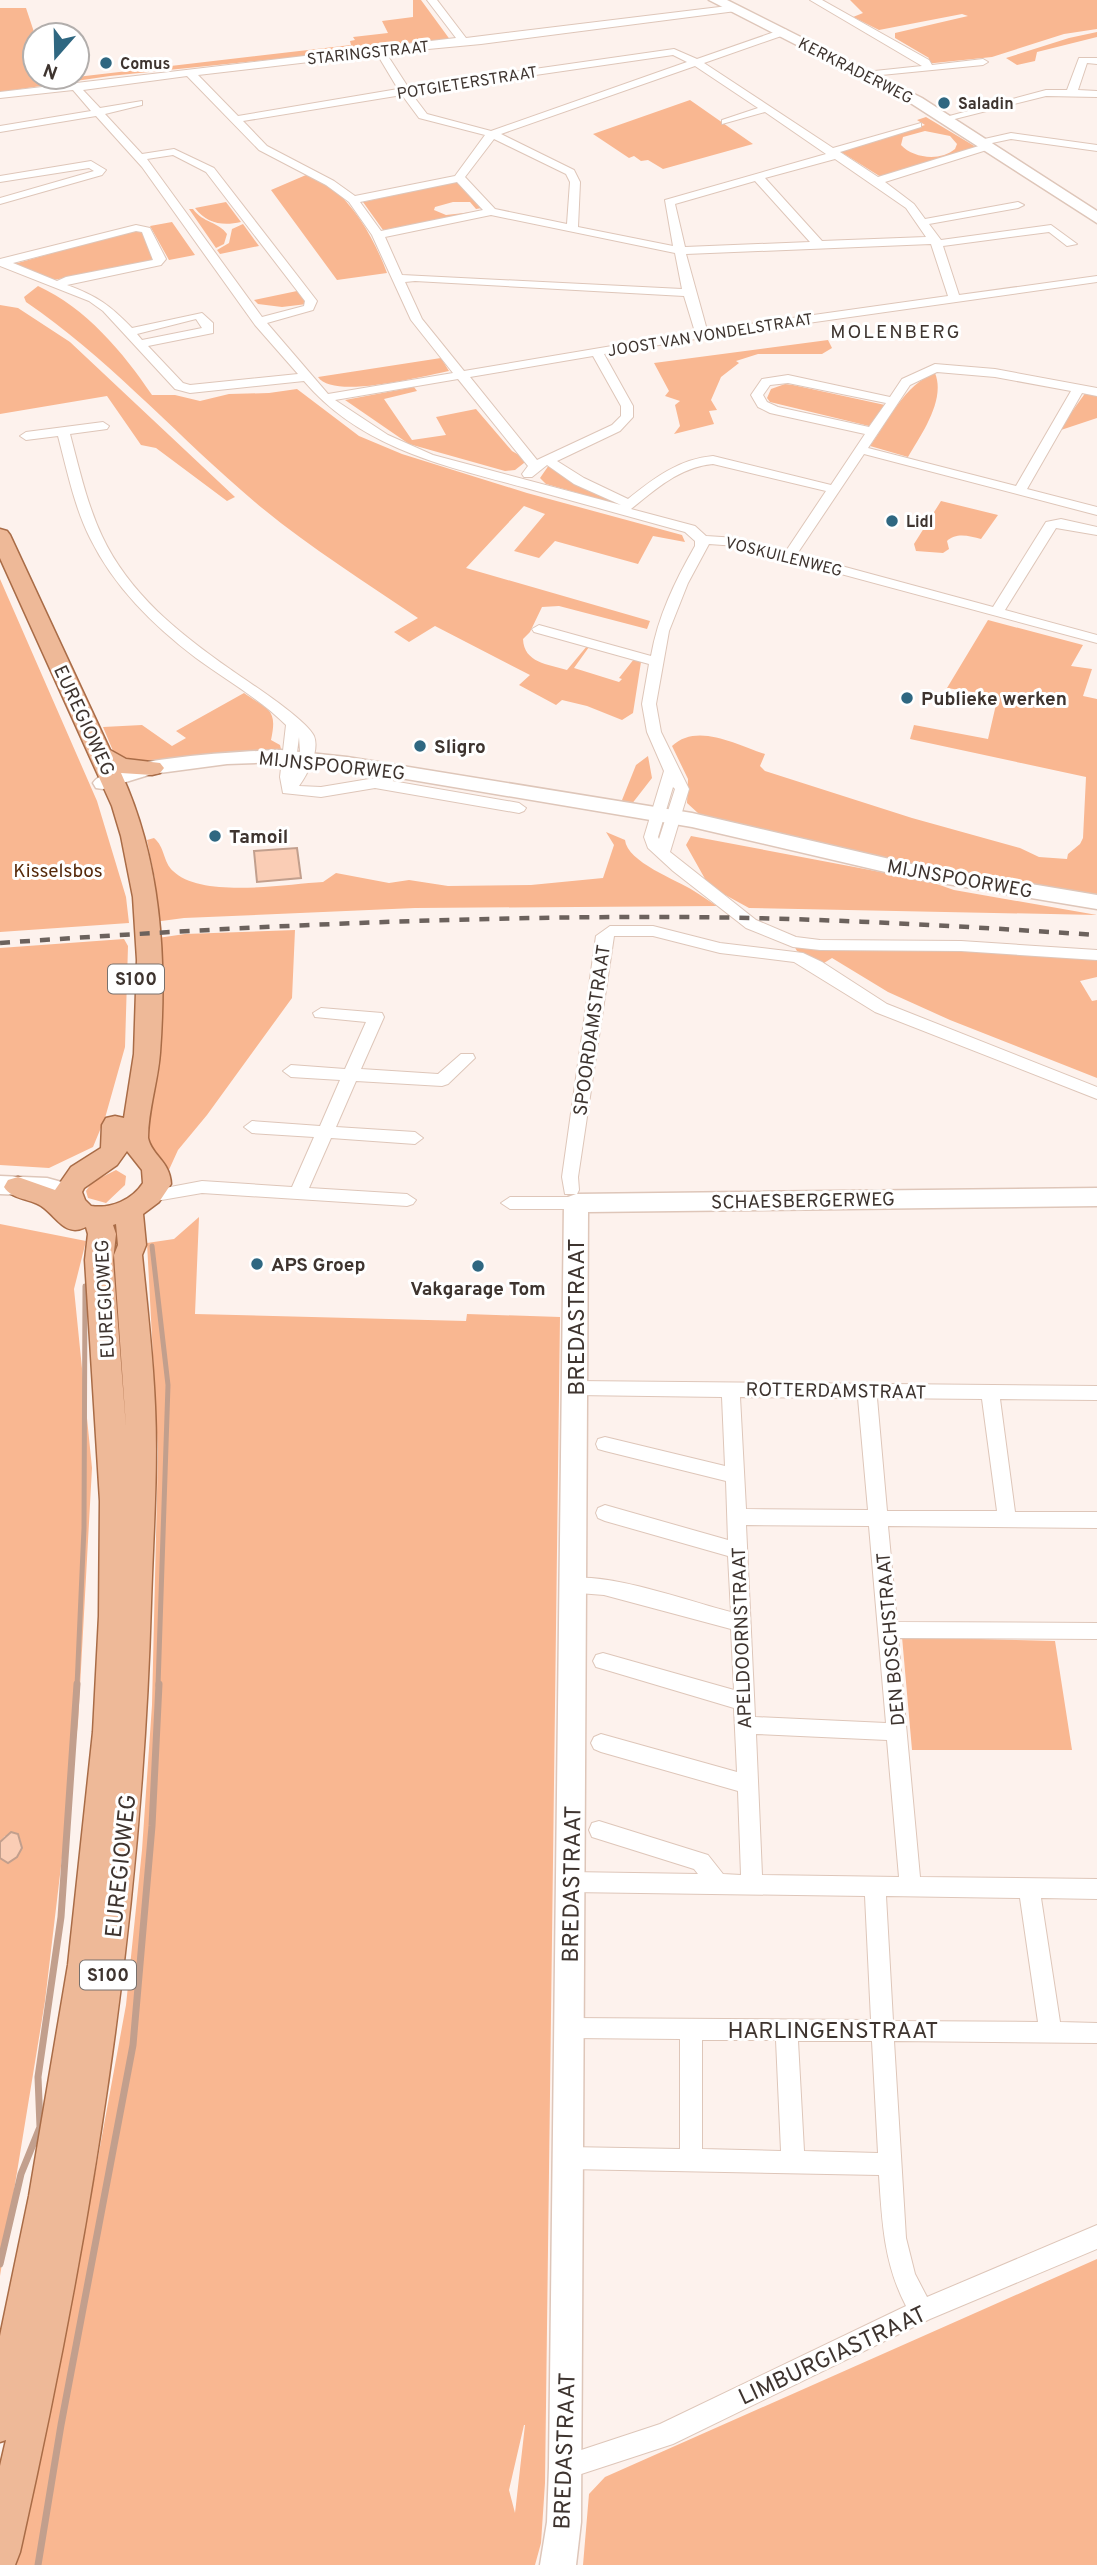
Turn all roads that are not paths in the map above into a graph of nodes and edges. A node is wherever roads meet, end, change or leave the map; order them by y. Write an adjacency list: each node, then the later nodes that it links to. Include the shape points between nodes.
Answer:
1 (432, 0): 6 (street)
2 (716, 0): 4 (street, KERKRADERWEG)
3 (815, 0): 11 (street, via 880,34)
4 (736, 8): 5 (street, KERKRADERWEG); 6 (street, STARINGSTRAAT)
5 (783, 32): 9 (street); 13 (street, KERKRADERWEG)
6 (460, 41): 7 (street, STARINGSTRAAT)
7 (380, 51): 12 (street, STARINGSTRAAT); 17 (street)
8 (1097, 61): 18 (street, via 1083,60)
9 (695, 62): 17 (street, POTGIETERSTRAAT, via 666,52); 22 (street, POTGIETERSTRAAT); 29 (street)
10 (983, 62): 11 (street)
11 (929, 68): 13 (street)
12 (188, 71): 14 (street, STARINGSTRAAT); 25 (street, VOSKUILENWEG)
13 (865, 75): 24 (street, KERKRADERWEG)
14 (91, 84)
15 (25, 91): 20 (street, STARINGSTRAAT)
16 (79, 91): 23 (street, VOSKUILENWEG)
17 (406, 91): 25 (street, POTGIETERSTRAAT); 29 (street, via 423,116)
18 (1072, 92): 19 (street); 24 (street, via 1020,99)
19 (1097, 94)
20 (0, 95)
21 (138, 103): 23 (street)
22 (765, 109): 26 (street); 32 (street, POTGIETERSTRAAT)
23 (99, 112): 28 (street); 33 (street, VOSKUILENWEG)
24 (947, 118): 30 (street, KERKRADERWEG)
25 (237, 119): 38 (street, VOSKUILENWEG, via 263,148)
26 (726, 121)
27 (917, 125): 32 (street)
28 (0, 129)
29 (492, 134): 35 (street); 44 (street, via 570,172 575,182)
30 (986, 144): 31 (street, via 1011,136); 37 (street); 42 (street, KERKRADERWEG)
31 (1097, 148)
32 (833, 153): 34 (street); 37 (street, POTGIETERSTRAAT)
33 (140, 157): 56 (street, VOSKUILENWEG); 56 (street, via 174,152 210,170 311,301 309,309)
34 (757, 177): 48 (street); 49 (street, via 670,202)
35 (460, 178): 38 (street); 41 (street)
36 (0, 179): 39 (street, via 91,164 101,170)
37 (877, 181): 43 (street, POTGIETERSTRAAT)
38 (353, 200): 45 (street, VOSKUILENWEG)
39 (0, 201)
40 (1018, 205): 43 (street)
41 (491, 212): 44 (street); 45 (street)
42 (1097, 218)
43 (923, 222): 46 (street, POTGIETERSTRAAT)
44 (572, 230): 49 (street)
45 (378, 235): 51 (street, VOSKUILENWEG)
46 (936, 242): 47 (street, via 1051,228); 48 (street); 55 (street, POTGIETERSTRAAT)
47 (1071, 244)
48 (819, 245): 49 (street)
49 (680, 251): 54 (street)
50 (0, 262): 53 (street); 53 (street, via 136,228 146,230 160,259)
51 (399, 279): 54 (street); 61 (street, VOSKUILENWEG, via 417,320)
52 (1097, 279): 55 (street, JOOST VAN VONDELSTRAAT)
53 (60, 284): 57 (street, via 107,309)
54 (689, 293): 58 (street)
55 (954, 298): 58 (street, JOOST VAN VONDELSTRAAT)
56 (259, 322): 62 (street, VOSKUILENWEG)
57 (128, 333): 59 (street); 59 (street, via 198,315 209,330)
58 (702, 334): 60 (street, JOOST VAN VONDELSTRAAT)
59 (138, 344): 62 (street, via 180,386 190,389)
60 (597, 352): 61 (street, JOOST VAN VONDELSTRAAT); 72 (street, via 627,406 627,417 616,428)
61 (463, 375): 65 (street, JOOST VAN VONDELSTRAAT); 72 (street, VOSKUILENWEG)
62 (307, 377): 65 (street, VOSKUILENWEG)
63 (1079, 388): 64 (street); 66 (street, via 935,368 906,382); 75 (street)
64 (1096, 390)
65 (325, 398): 73 (street, VOSKUILENWEG, via 362,426 406,449)
66 (892, 401): 69 (street); 69 (street, via 788,379 766,382 757,395 774,410)
67 (103, 426): 68 (street)
68 (63, 432): 70 (street); 89 (street, via 96,538 117,572 183,643 278,710 307,737)
69 (873, 432): 71 (street)
70 (26, 436)
71 (861, 450): 74 (street); 75 (street)
72 (541, 463): 73 (street); 76 (street, VOSKUILENWEG)
73 (520, 483): 76 (street, VOSKUILENWEG)
74 (833, 489): 76 (street, via 699,460 686,464); 81 (street)
75 (1020, 491): 77 (street)
76 (626, 508): 80 (street, VOSKUILENWEG, via 690,529)
77 (1097, 511)
78 (1097, 531): 83 (street, via 1051,525)
79 (0, 535): 88 (main road, EUREGIOWEG / S100)
80 (702, 540): 81 (street, VOSKUILENWEG, via 731,541); 86 (street, via 671,607)
81 (789, 556): 83 (street, VOSKUILENWEG)
82 (0, 569): 87 (main road, EUREGIOWEG / S100)
83 (997, 612): 85 (street, VOSKUILENWEG)
84 (540, 629): 86 (street)
85 (1097, 639)
86 (656, 662): 93 (street, via 649,716 682,789)
87 (66, 720): 91 (main road, S100); 94 (main road, EUREGIOWEG / S100)
88 (100, 754): 90 (main road, via 121,766); 91 (main road, EUREGIOWEG / S100)
89 (297, 763): 90 (street, MIJNSPOORWEG, via 237,757); 91 (street, MIJNSPOORWEG); 92 (street, via 294,784 288,790 321,792 375,783); 93 (street, MIJNSPOORWEG)
90 (152, 768): 91 (street, MIJNSPOORWEG)
91 (110, 782): 94 (main road, S100, via 117,819); 108 (main road, EUREGIOWEG / S100, via 124,806 138,850 147,912 149,1004 134,1135)
92 (519, 808)
93 (665, 821): 95 (street, MIJNSPOORWEG, via 770,836 838,856); 96 (street, via 662,853 751,924 793,942)
94 (114, 834): 105 (main road, EUREGIOWEG / S100, via 137,948 131,1050 116,1125 118,1137)
95 (1092, 900)
96 (1097, 955)
97 (321, 1013): 100 (street, via 376,1017)
98 (467, 1058): 100 (street, via 442,1080)
99 (291, 1071): 100 (street)
100 (352, 1075): 103 (street)
101 (1097, 1093): 110 (street, SPOORDAMSTRAAT, via 881,1007 797,957 720,948 653,930 610,931 604,936 570,1177)
102 (252, 1127): 103 (street)
103 (325, 1132): 104 (street); 109 (street)
104 (415, 1138)
105 (105, 1156): 107 (main road, via 104,1163); 108 (main road, via 130,1160 142,1170)
106 (6, 1182): 107 (street, via 40,1186); 114 (main road, via 47,1196 69,1218 83,1224)
107 (66, 1182): 108 (main road, via 76,1209)
108 (135, 1193): 109 (street, via 202,1187); 114 (main road, EUREGIOWEG / S100, via 102,1234)
109 (298, 1193): 112 (street)
110 (574, 1196): 111 (street, SCHAESBERGERWEG); 113 (street, SCHAESBERGERWEG); 115 (street, BREDASTRAAT)
111 (1097, 1197)
112 (407, 1200)
113 (510, 1203)
114 (114, 1257): 158 (main road, EUREGIOWEG / S100, via 115,1503 107,1755 90,1923 65,2095); 160 (main road, EUREGIOWEG / S100, via 141,1426 134,1699 120,1872 94,2074 66,2241)
115 (576, 1388): 116 (street, ROTTERDAMSTRAAT); 128 (street, BREDASTRAAT)
116 (731, 1389): 117 (street, ROTTERDAMSTRAAT); 121 (street, APELDOORNSTRAAT)
117 (867, 1391): 118 (street, ROTTERDAMSTRAAT); 124 (street, DEN BOSCHSTRAAT)
118 (990, 1391): 119 (street, ROTTERDAMSTRAAT); 125 (street)
119 (1097, 1393)
120 (605, 1444): 121 (street)
121 (733, 1476): 123 (street, APELDOORNSTRAAT)
122 (605, 1513): 127 (street)
123 (737, 1517): 124 (street); 127 (street, APELDOORNSTRAAT)
124 (879, 1519): 125 (street); 130 (street, DEN BOSCHSTRAAT)
125 (1007, 1519): 126 (street)
126 (1097, 1520)
127 (738, 1551): 129 (street, APELDOORNSTRAAT)
128 (573, 1586): 129 (street, via 604,1587); 139 (street, BREDASTRAAT)
129 (740, 1623): 133 (street, APELDOORNSTRAAT)
130 (889, 1630): 131 (street); 135 (street, DEN BOSCHSTRAAT)
131 (1097, 1632)
132 (603, 1661): 133 (street)
133 (744, 1702): 134 (street, APELDOORNSTRAAT)
134 (745, 1726): 135 (street); 137 (street, APELDOORNSTRAAT)
135 (898, 1732): 142 (street, DEN BOSCHSTRAAT)
136 (600, 1742): 137 (street)
137 (746, 1784): 141 (street, APELDOORNSTRAAT)
138 (599, 1830): 140 (street, via 701,1862)
139 (570, 1882): 140 (street); 146 (street, BREDASTRAAT)
140 (719, 1886): 141 (street)
141 (752, 1886): 143 (street)
142 (910, 1887): 143 (street); 144 (street)
143 (875, 1888): 148 (street)
144 (1029, 1889): 145 (street); 150 (street)
145 (1097, 1889)
146 (570, 2028): 147 (street, HARLINGENSTRAAT); 152 (street, BREDASTRAAT)
147 (691, 2029): 149 (street, HARLINGENSTRAAT); 153 (street)
148 (883, 2029): 149 (street, HARLINGENSTRAAT); 150 (street, HARLINGENSTRAAT); 155 (street)
149 (786, 2030): 154 (street)
150 (1050, 2032): 151 (street, HARLINGENSTRAAT)
151 (1097, 2033)
152 (568, 2158): 153 (street); 159 (street, BREDASTRAAT)
153 (691, 2159): 154 (street)
154 (793, 2162): 155 (street)
155 (888, 2164): 157 (street, via 894,2238 904,2278)
156 (1097, 2238): 157 (street, LIMBURGIASTRAAT)
157 (922, 2311): 159 (street, LIMBURGIASTRAAT, via 664,2435)
158 (0, 2423)
159 (566, 2467): 161 (street, BREDASTRAAT)
160 (0, 2552)
161 (558, 2565)

